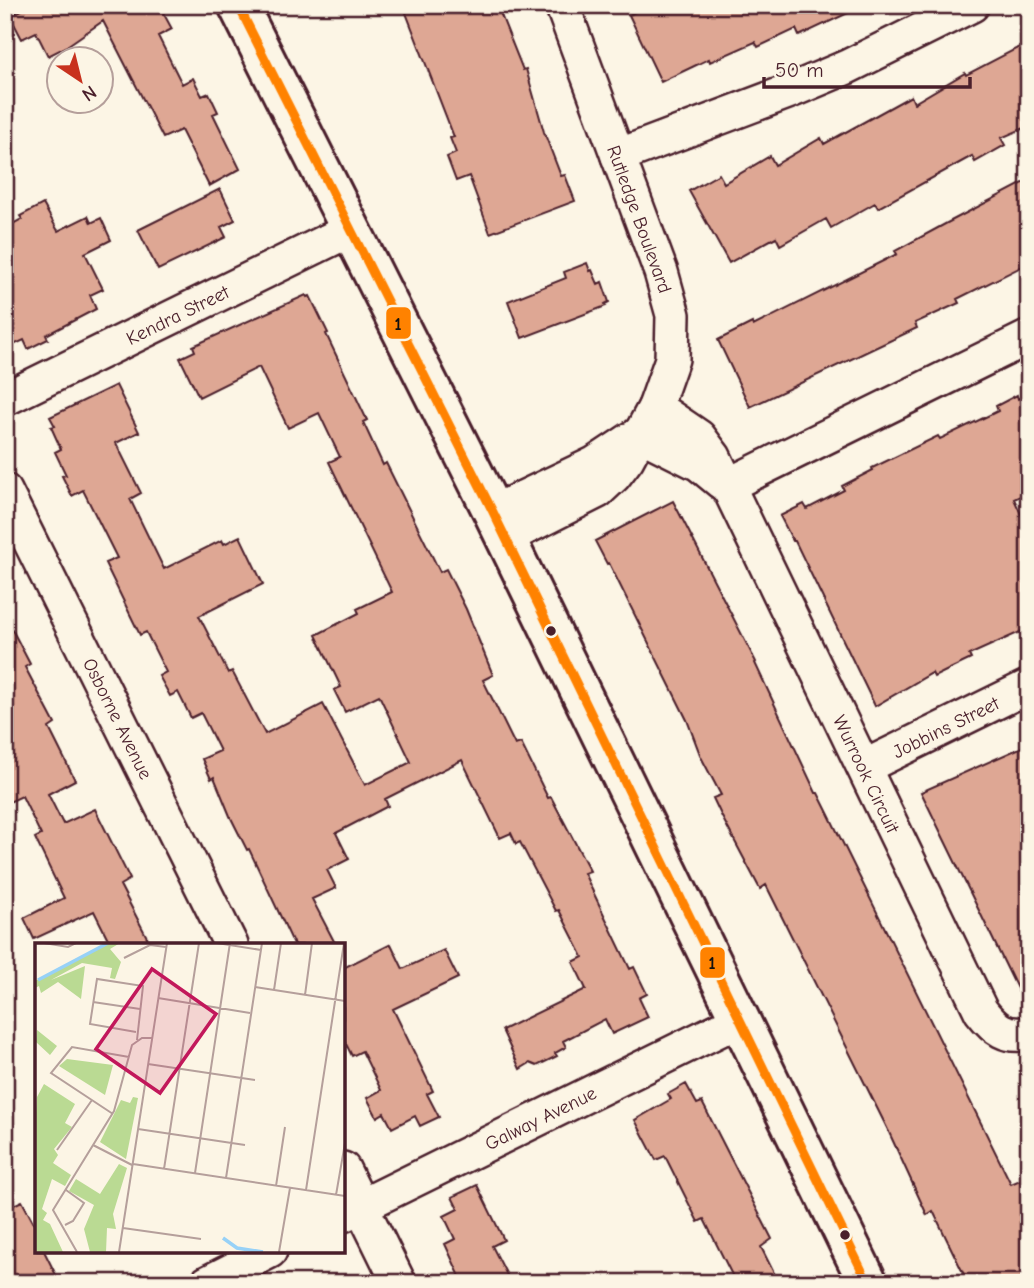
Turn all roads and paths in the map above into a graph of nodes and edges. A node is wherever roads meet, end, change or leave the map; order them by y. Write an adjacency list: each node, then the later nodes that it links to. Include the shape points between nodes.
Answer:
1 (238, 5): 5 (main road)
2 (562, 5): 4 (street, Rutledge Boulevard)
3 (972, 5): 4 (street, via 847,67)
4 (618, 156): 8 (street, Rutledge Boulevard, via 673,315 672,359)
5 (350, 230): 7 (street, Kendra Street); 11 (main road)
6 (1029, 337): 9 (street)
7 (5, 399)
8 (647, 421): 9 (street, Wurrook Circuit); 11 (street, via 594,464)
9 (726, 486): 13 (street, Wurrook Circuit)
10 (5, 491): 14 (street, Osborne Avenue)
11 (499, 525): 15 (main road)
12 (1029, 686): 13 (street, Jobbins Street)
13 (864, 767): 16 (street, Wurrook Circuit, via 981,1012 1003,1033)
14 (231, 943)
15 (740, 1020): 18 (street, Galway Avenue); 22 (main road)
16 (1029, 1032)
17 (345, 1178): 18 (street)
18 (352, 1211): 21 (street)
19 (266, 1253): 20 (street)
20 (206, 1283)
21 (399, 1283)
22 (868, 1283)

